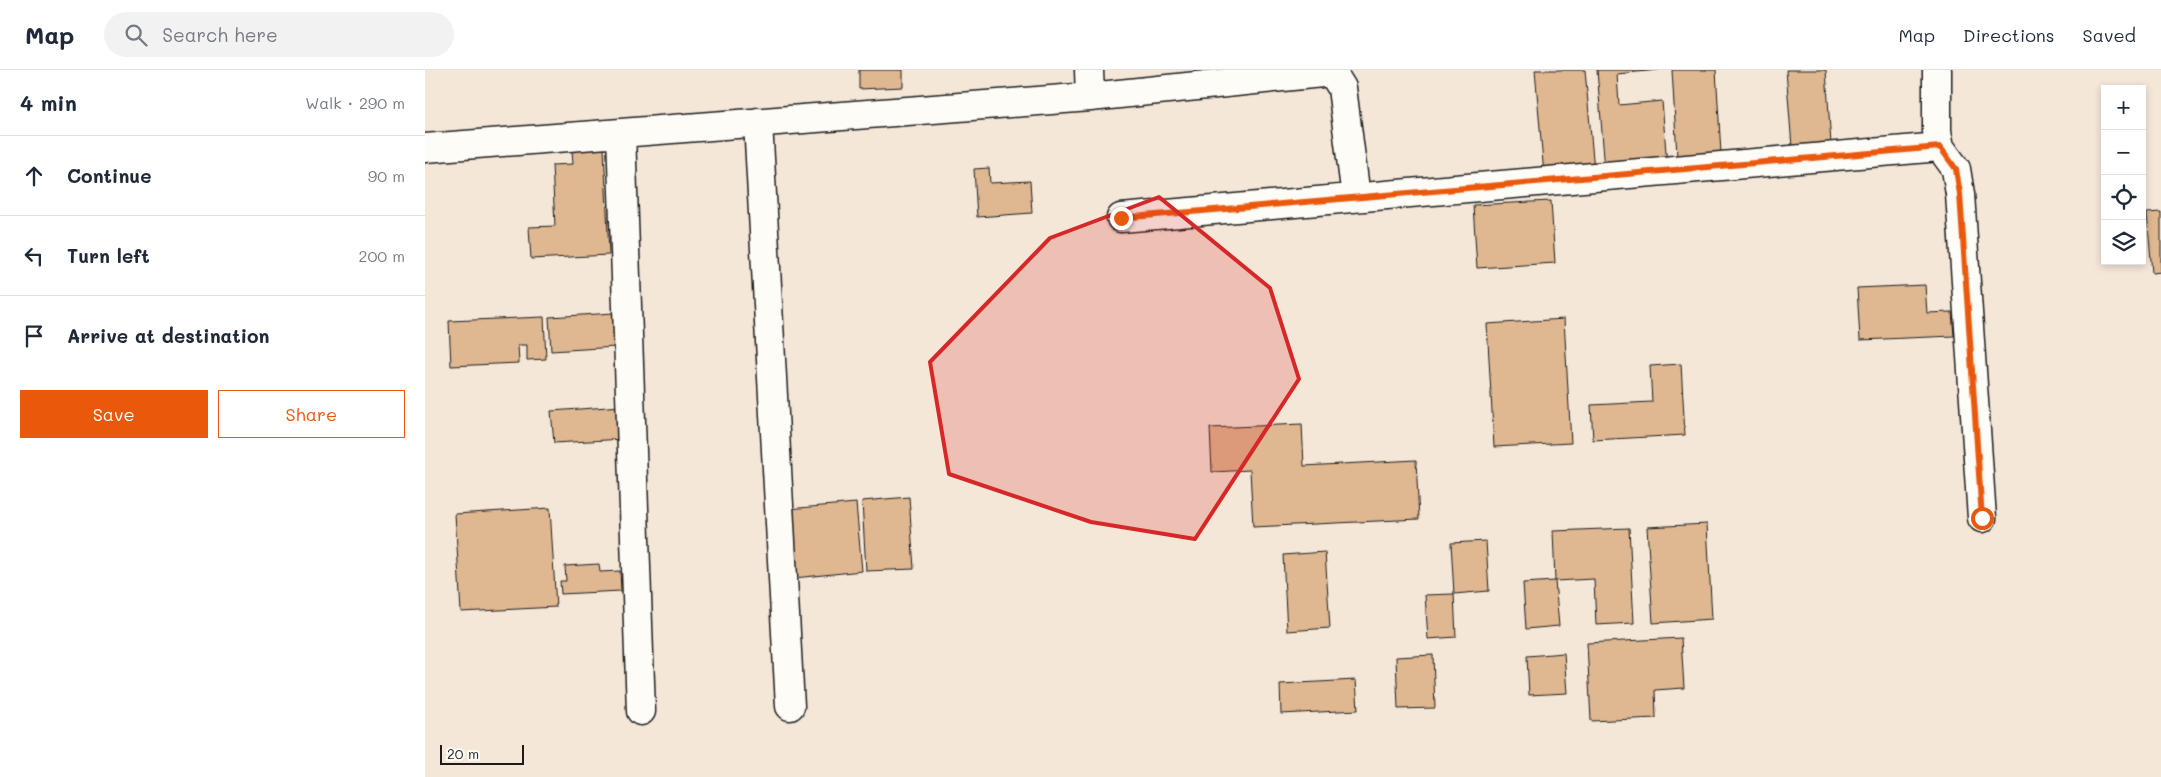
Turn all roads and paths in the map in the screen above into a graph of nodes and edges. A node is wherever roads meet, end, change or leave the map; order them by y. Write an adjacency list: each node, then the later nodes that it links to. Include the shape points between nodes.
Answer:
1 (1089, 70): 3 (street)
2 (1937, 70): 6 (street)
3 (1090, 97): 4 (street); 8 (street, via 1332,72 1341,88)
4 (758, 122): 5 (street); 11 (street)
5 (621, 133): 7 (street); 12 (street)
6 (1940, 147): 8 (street); 10 (street, via 1956,169 1960,194)
7 (425, 148)
8 (1356, 197): 9 (street)
9 (1121, 218)
10 (1982, 518)
11 (790, 706)
12 (641, 711)

